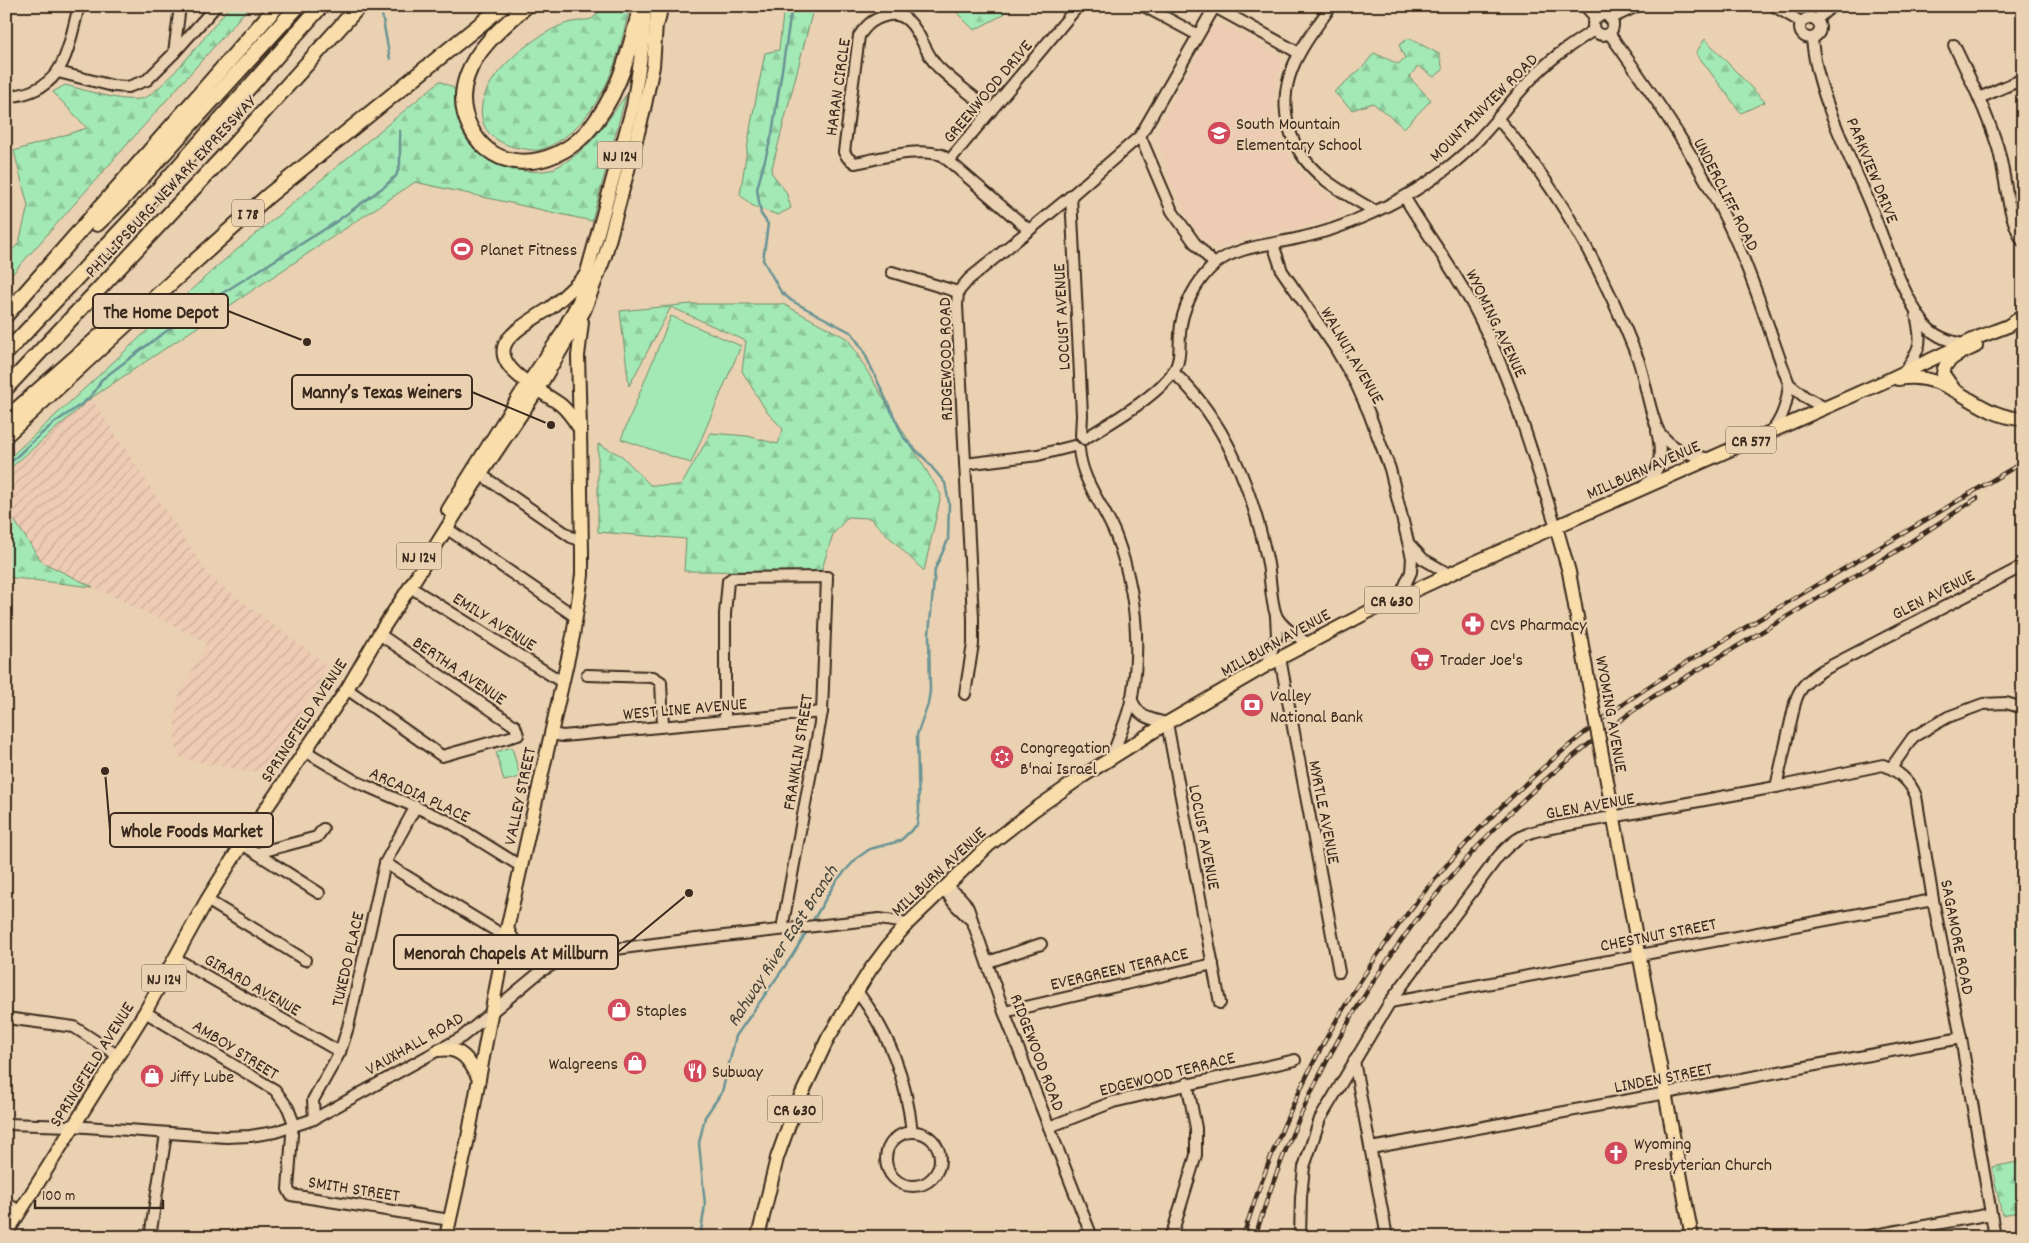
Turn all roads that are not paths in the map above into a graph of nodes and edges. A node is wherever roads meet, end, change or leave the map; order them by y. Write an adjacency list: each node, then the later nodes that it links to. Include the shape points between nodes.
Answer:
1 (79, 6): 31 (street)
2 (180, 6): 29 (street)
3 (216, 6): 29 (street)
4 (277, 6): 48 (highway, PHILLIPSBURG-NEWARK EXPRESSWAY)
5 (298, 6): 48 (highway, via 118,204)
6 (321, 6): 57 (highway, PHILLIPSBURG-NEWARK EXPRESSWAY, via 152,196)
7 (359, 6): 63 (highway, PHILLIPSBURG-NEWARK EXPRESSWAY, via 222,158)
8 (503, 6): 49 (highway, I 78, via 292,176)
9 (526, 6): 10 (highway, via 476,59 467,75 463,98 467,122 479,142 504,158 527,162 560,153 577,142 592,126 620,80)
10 (643, 6): 47 (main road, SPRINGFIELD AVENUE / NJ 124, via 643,43 633,106)
11 (1078, 6): 35 (street, GREENWOOD DRIVE)
12 (1144, 6): 26 (street)
13 (1215, 6): 26 (street, RIDGEWOOD ROAD); 30 (street)
14 (1331, 6): 30 (street)
15 (1585, 6): 20 (street)
16 (1637, 6): 21 (street)
17 (1774, 6): 23 (street)
18 (1832, 6): 22 (street)
19 (658, 10): 52 (main road, SPRINGFIELD AVENUE / NJ 124, via 653,66 643,114 605,256)
20 (1596, 18): 21 (street); 24 (street)
21 (1610, 19): 25 (street, via 1612,27)
22 (1816, 20): 23 (street, via 1806,18); 27 (street, via 1820,32)
23 (1801, 22): 27 (street, via 1799,29 1802,35)
24 (1594, 30): 25 (street, via 1599,34); 36 (street, MOUNTAINVIEW ROAD, via 1538,72)
25 (1609, 33): 61 (street, UNDERCLIFF ROAD, via 1702,172 1739,248)
26 (1198, 35): 37 (street, RIDGEWOOD ROAD)
27 (1812, 38): 51 (street, PARKVIEW DRIVE, via 1821,86 1892,260)
28 (1954, 45): 34 (street)
29 (174, 53): 31 (street, via 147,80 128,87)
30 (1299, 53): 41 (street, via 1285,92 1285,111 1293,139 1302,156 1322,178)
31 (58, 72): 33 (street, via 29,94)
32 (2023, 79): 34 (street)
33 (6, 97)
34 (1979, 98): 43 (street, via 1998,148 2011,218)
35 (991, 111): 38 (street, GREENWOOD DRIVE); 38 (street, HARAN CIRCLE, via 937,66 907,20 888,15 868,23 859,36 844,152 855,163 931,152)
36 (1498, 119): 40 (street, MOUNTAINVIEW ROAD, via 1448,168); 68 (street, via 1552,188 1594,260 1638,360)
37 (1140, 136): 39 (street, RIDGEWOOD ROAD); 45 (street, via 1172,211)
38 (949, 161): 42 (street, GREENWOOD DRIVE)
39 (1071, 196): 42 (street, RIDGEWOOD ROAD); 72 (street, LOCUST AVENUE)
40 (1405, 198): 41 (street, MOUNTAINVIEW ROAD); 78 (street, WYOMING AVENUE, via 1480,319 1522,418)
41 (1375, 212): 44 (street, MOUNTAINVIEW ROAD, via 1324,232)
42 (1029, 230): 50 (street, RIDGEWOOD ROAD, via 969,278)
43 (2023, 242)
44 (1273, 244): 45 (street, MOUNTAINVIEW ROAD, via 1239,252); 81 (street, WALNUT AVENUE, via 1282,271 1356,384 1390,469)
45 (1214, 264): 59 (street, MOUNTAINVIEW ROAD, via 1186,308 1180,331 1179,358)
46 (892, 272): 50 (street)
47 (587, 274): 62 (main road, SPRINGFIELD AVENUE / NJ 124, via 579,301); 62 (main road, via 552,306 510,336 505,361 512,371)
48 (40, 276): 53 (highway, PHILLIPSBURG-NEWARK EXPRESSWAY)
49 (173, 281): 66 (highway, via 113,324); 71 (highway, I 78)
50 (958, 292): 75 (street, RIDGEWOOD ROAD)
51 (1916, 310): 56 (street, PARKVIEW DRIVE, via 1934,333); 58 (street, PARKVIEW DRIVE, via 1920,342 1915,358)
52 (584, 311): 62 (main road, SPRINGFIELD AVENUE / NJ 124); 69 (main road, VALLEY STREET, via 578,356)
53 (6, 315)
54 (2023, 316): 55 (main road, MILLBURN AVENUE / CR 577)
55 (2008, 326): 56 (main road, MILLBURN AVENUE / CR 577); 64 (main road, via 1945,366 1943,374)
56 (1963, 344): 58 (main road, MILLBURN AVENUE / CR 577)
57 (6, 353)
58 (1905, 371): 60 (main road, MILLBURN AVENUE / CR 577)
59 (1173, 372): 72 (street, via 1149,396); 86 (street, via 1204,404 1247,486 1267,560)
60 (1888, 380): 64 (main road, CR 577, via 1917,376); 65 (main road, MILLBURN AVENUE / CR 577)
61 (1789, 384): 65 (street); 70 (street, UNDERCLIFF ROAD, via 1784,414)
62 (533, 386): 69 (main road, via 566,410); 76 (main road, SPRINGFIELD AVENUE / NJ 124); 88 (main road, SPRINGFIELD AVENUE / NJ 124, via 474,467 393,599)
63 (6, 388)
64 (1955, 390): 67 (main road, CR 577, via 1993,412)
65 (1824, 408): 70 (main road, MILLBURN AVENUE / CR 577)
66 (6, 419)
67 (2023, 419)
68 (1656, 426): 74 (street, via 1673,447); 77 (street, via 1661,455 1650,481)
69 (580, 429): 80 (main road, VALLEY STREET)
70 (1773, 430): 74 (main road, MILLBURN AVENUE / CR 577)
71 (6, 436)
72 (1083, 438): 73 (street, via 1086,444)
73 (1077, 447): 75 (street); 96 (street, via 1083,473 1104,509 1126,566 1136,630)
74 (1710, 459): 77 (main road, MILLBURN AVENUE / CR 577)
75 (965, 464): 95 (street, RIDGEWOOD ROAD, via 973,644)
76 (480, 474): 79 (main road, SPRINGFIELD AVENUE / NJ 124); 80 (street, via 571,537)
77 (1640, 490): 78 (main road, MILLBURN AVENUE / CR 577)
78 (1556, 527): 83 (main road, MILLBURN AVENUE / CR 630); 108 (main road, WYOMING AVENUE, bridge, via 1569,572)
79 (446, 528): 84 (main road, SPRINGFIELD AVENUE / NJ 124); 87 (street)
80 (582, 541): 87 (main road, VALLEY STREET, via 582,575)
81 (1410, 545): 83 (street, via 1423,559); 85 (street, WALNUT AVENUE, via 1411,572)
82 (2023, 566): 106 (street, GLEN AVENUE, via 1823,670 1806,682 1797,696)
83 (1448, 574): 85 (main road, MILLBURN AVENUE / CR 630)
84 (410, 587): 88 (main road, SPRINGFIELD AVENUE / NJ 124); 93 (street, EMILY AVENUE)
85 (1400, 596): 89 (main road, MILLBURN AVENUE / CR 630)
86 (1276, 616): 89 (street); 91 (street, via 1277,635)
87 (576, 617): 93 (main road, VALLEY STREET)
88 (379, 634): 94 (main road, SPRINGFIELD AVENUE / NJ 124); 94 (street, BERTHA AVENUE, via 515,726 517,736 442,756)
89 (1307, 643): 90 (main road, MILLBURN AVENUE / CR 630)
90 (1280, 658): 91 (main road, MILLBURN AVENUE / CR 630); 128 (street, MYRTLE AVENUE)
91 (1267, 665): 100 (main road, MILLBURN AVENUE / CR 630)
92 (587, 675): 101 (street, via 653,677 661,682)
93 (562, 682): 102 (main road, VALLEY STREET)
94 (346, 689): 103 (main road, SPRINGFIELD AVENUE / NJ 124)
95 (965, 694)
96 (1131, 699): 100 (street, via 1137,712); 104 (street)
97 (2023, 708): 105 (street, via 2006,703 1983,704 1948,717 1913,737)
98 (822, 712): 99 (street, WEST LINE AVENUE); 99 (street, FRANKLIN STREET, via 827,577 732,578 728,581 725,614); 119 (street, FRANKLIN STREET)
99 (725, 721): 101 (street, WEST LINE AVENUE)
100 (1167, 723): 104 (main road, MILLBURN AVENUE / CR 630); 127 (street, LOCUST AVENUE)
101 (663, 726): 102 (street, WEST LINE AVENUE, via 563,736)
102 (551, 734): 113 (main road, VALLEY STREET)
103 (305, 751): 107 (street, ARCADIA PLACE, via 357,782); 110 (main road, SPRINGFIELD AVENUE / NJ 124)
104 (1110, 759): 114 (main road, MILLBURN AVENUE / CR 630, via 1034,810 989,845)
105 (1891, 768): 106 (street, via 1883,765); 117 (street, SAGAMORE ROAD, via 1908,783 1916,796)
106 (1776, 787): 108 (street, GLEN AVENUE)
107 (416, 806): 112 (street, TUXEDO PLACE); 113 (street, ARCADIA PLACE)
108 (1613, 818): 122 (main road, WYOMING AVENUE); 130 (street, GLEN AVENUE, via 1529,832 1508,845)
109 (323, 829): 111 (street, via 317,837)
110 (242, 844): 111 (street); 116 (main road, SPRINGFIELD AVENUE / NJ 124)
111 (257, 853): 115 (street)
112 (385, 863): 120 (street); 138 (street, TUXEDO PLACE)
113 (522, 867): 120 (main road, VALLEY STREET)
114 (945, 887): 118 (main road, MILLBURN AVENUE / CR 630); 126 (street, RIDGEWOOD ROAD, via 955,906 973,921)
115 (318, 893)
116 (207, 900): 124 (main road, SPRINGFIELD AVENUE / NJ 124); 125 (street)
117 (1933, 900): 122 (street, CHESTNUT STREET); 136 (street, SAGAMORE ROAD)
118 (908, 923): 119 (street, VAUXHALL ROAD, via 879,919); 129 (main road, MILLBURN AVENUE / CR 630)
119 (782, 930): 123 (street, VAUXHALL ROAD)
120 (507, 933): 123 (main road, via 526,953); 134 (main road, VALLEY STREET)
121 (1041, 944): 126 (street)
122 (1639, 954): 130 (street, CHESTNUT STREET); 144 (main road, WYOMING AVENUE)
123 (570, 955): 134 (street, VAUXHALL ROAD, via 541,971)
124 (175, 958): 132 (main road, SPRINGFIELD AVENUE / NJ 124); 138 (street, GIRARD AVENUE)
125 (305, 960)
126 (988, 962): 133 (street, RIDGEWOOD ROAD)
127 (1212, 964): 131 (street, LOCUST AVENUE); 133 (street, EVERGREEN TERRACE)
128 (1339, 972)
129 (857, 991): 150 (street, via 880,1024 895,1057 905,1087); 160 (main road, MILLBURN AVENUE / CR 630, via 828,1038 794,1111)
130 (1390, 1002): 141 (street, GLEN AVENUE)
131 (1220, 1003)
132 (145, 1012): 139 (main road, SPRINGFIELD AVENUE / NJ 124); 148 (street, AMBOY STREET, via 275,1090 292,1116)
133 (1004, 1012): 149 (street, RIDGEWOOD ROAD)
134 (490, 1014): 137 (street, VAUXHALL ROAD, via 462,1037); 142 (main road, VALLEY STREET)
135 (6, 1018): 139 (street, via 74,1027)
136 (1961, 1038): 144 (street, LINDEN STREET); 155 (street, SAGAMORE ROAD)
137 (439, 1050): 142 (main road, via 462,1053 471,1062); 145 (street, VAUXHALL ROAD)
138 (340, 1052): 145 (street, TUXEDO PLACE, via 316,1092)
139 (117, 1055): 147 (main road, SPRINGFIELD AVENUE / NJ 124)
140 (1295, 1060): 143 (street, EDGEWOOD TERRACE)
141 (1354, 1061): 152 (street); 163 (street, GLEN AVENUE, via 1320,1119 1307,1154 1300,1197)
142 (479, 1079): 156 (main road, VALLEY STREET)
143 (1186, 1083): 149 (street, EDGEWOOD TERRACE, via 1113,1102); 162 (street, via 1196,1128 1196,1155)
144 (1664, 1094): 152 (street, LINDEN STREET); 165 (main road, WYOMING AVENUE)
145 (314, 1119): 148 (street, VAUXHALL ROAD)
146 (6, 1124): 147 (street, VAUXHALL ROAD)
147 (72, 1126): 151 (street, VAUXHALL ROAD); 154 (main road, SPRINGFIELD AVENUE / NJ 124)
148 (293, 1127): 151 (street, VAUXHALL ROAD, via 250,1136); 156 (street, SMITH STREET, via 288,1189 291,1195)
149 (1049, 1127): 161 (street, RIDGEWOOD ROAD)
150 (912, 1132): 150 (street, via 896,1138 886,1157 890,1174 909,1185 930,1179 940,1160 932,1139)
151 (166, 1134): 158 (street)
152 (1371, 1148): 164 (street)
153 (6, 1203): 154 (street)
154 (20, 1211): 157 (main road, SPRINGFIELD AVENUE / NJ 124)
155 (1991, 1214): 166 (street); 167 (street, SAGAMORE ROAD)
156 (450, 1220): 159 (main road, VALLEY STREET)
157 (6, 1234)
158 (150, 1237)
159 (446, 1237)
160 (758, 1237)
161 (1092, 1237)
162 (1169, 1237)
163 (1300, 1237)
164 (1387, 1237)
165 (1692, 1237)
166 (1864, 1237)
167 (1996, 1237)

